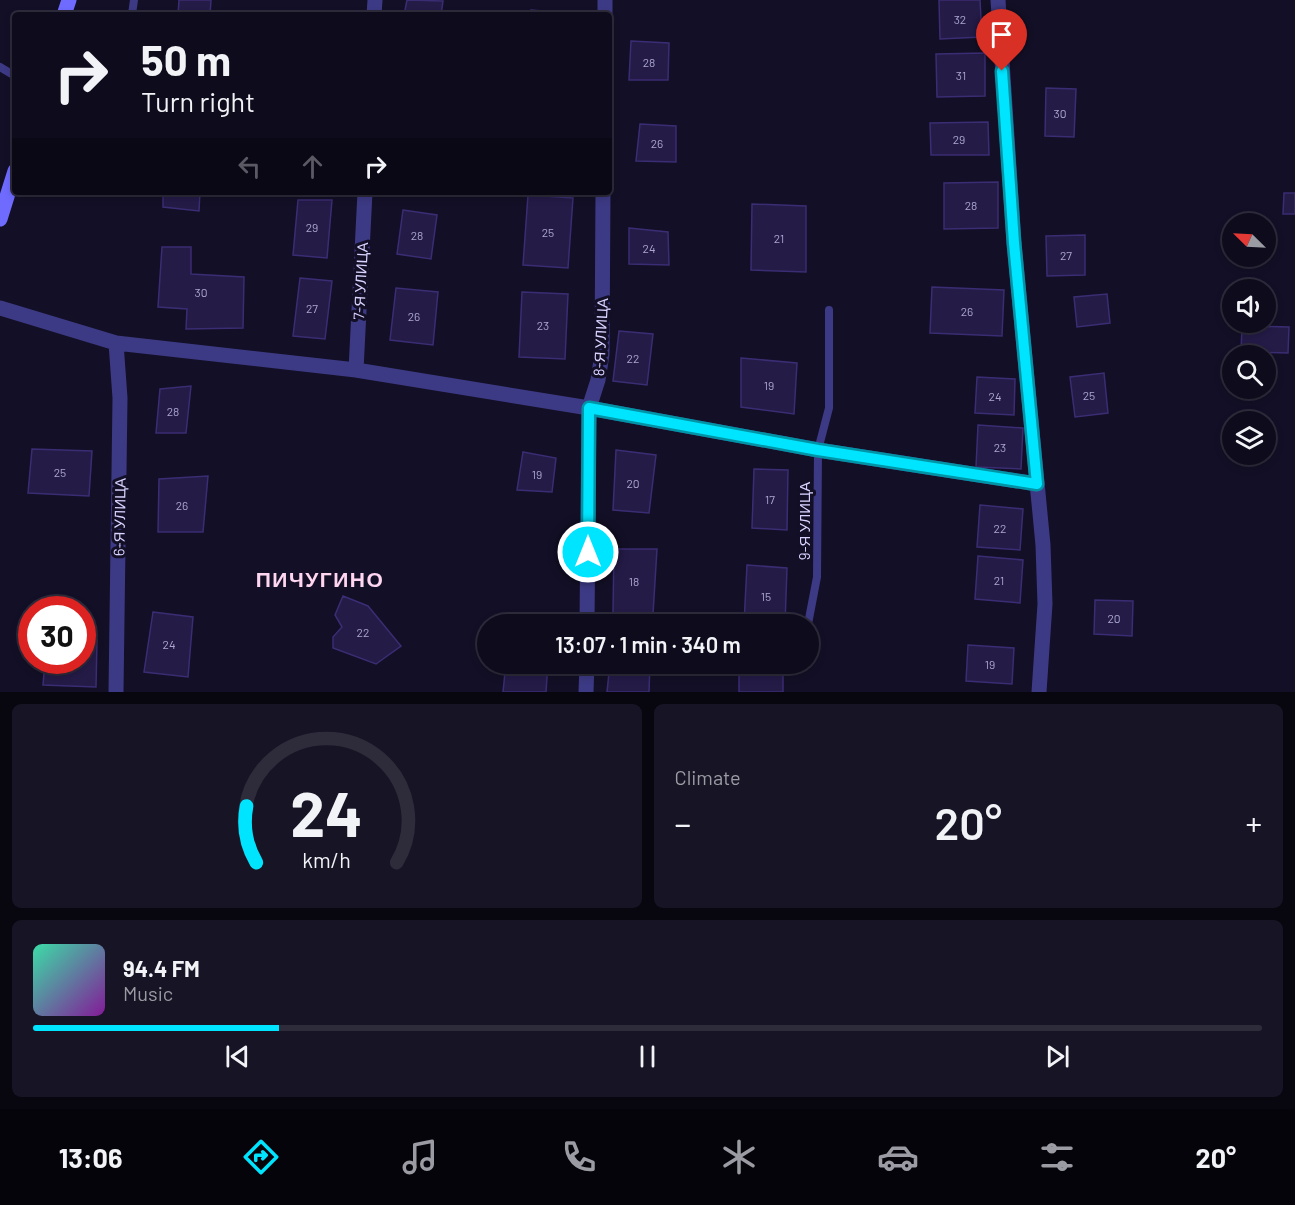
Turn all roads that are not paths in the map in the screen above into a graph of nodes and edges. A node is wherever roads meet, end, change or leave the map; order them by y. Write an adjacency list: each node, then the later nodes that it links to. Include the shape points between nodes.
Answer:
1 (998, 0): 12 (street, via 1015,255)
2 (12, 181): 5 (street)
3 (365, 195): 9 (street, 7-Я УЛИЦА)
4 (603, 195): 10 (street, 8-Я УЛИЦА, via 602,354)
5 (0, 219)
6 (0, 308): 8 (street)
7 (829, 310): 11 (lane, 9-Я УЛИЦА, via 829,408)
8 (116, 343): 9 (street); 16 (street, 6-Я УЛИЦА, via 120,398)
9 (356, 370): 10 (street)
10 (589, 408): 11 (street); 13 (street, 8-Я УЛИЦА)
11 (818, 450): 12 (street); 14 (lane, 9-Я УЛИЦА, via 817,577)
12 (1037, 484): 18 (street, via 1045,604)
13 (587, 614)
14 (810, 614)
15 (587, 674): 17 (street)
16 (117, 692)
17 (586, 692)
18 (1039, 692)

